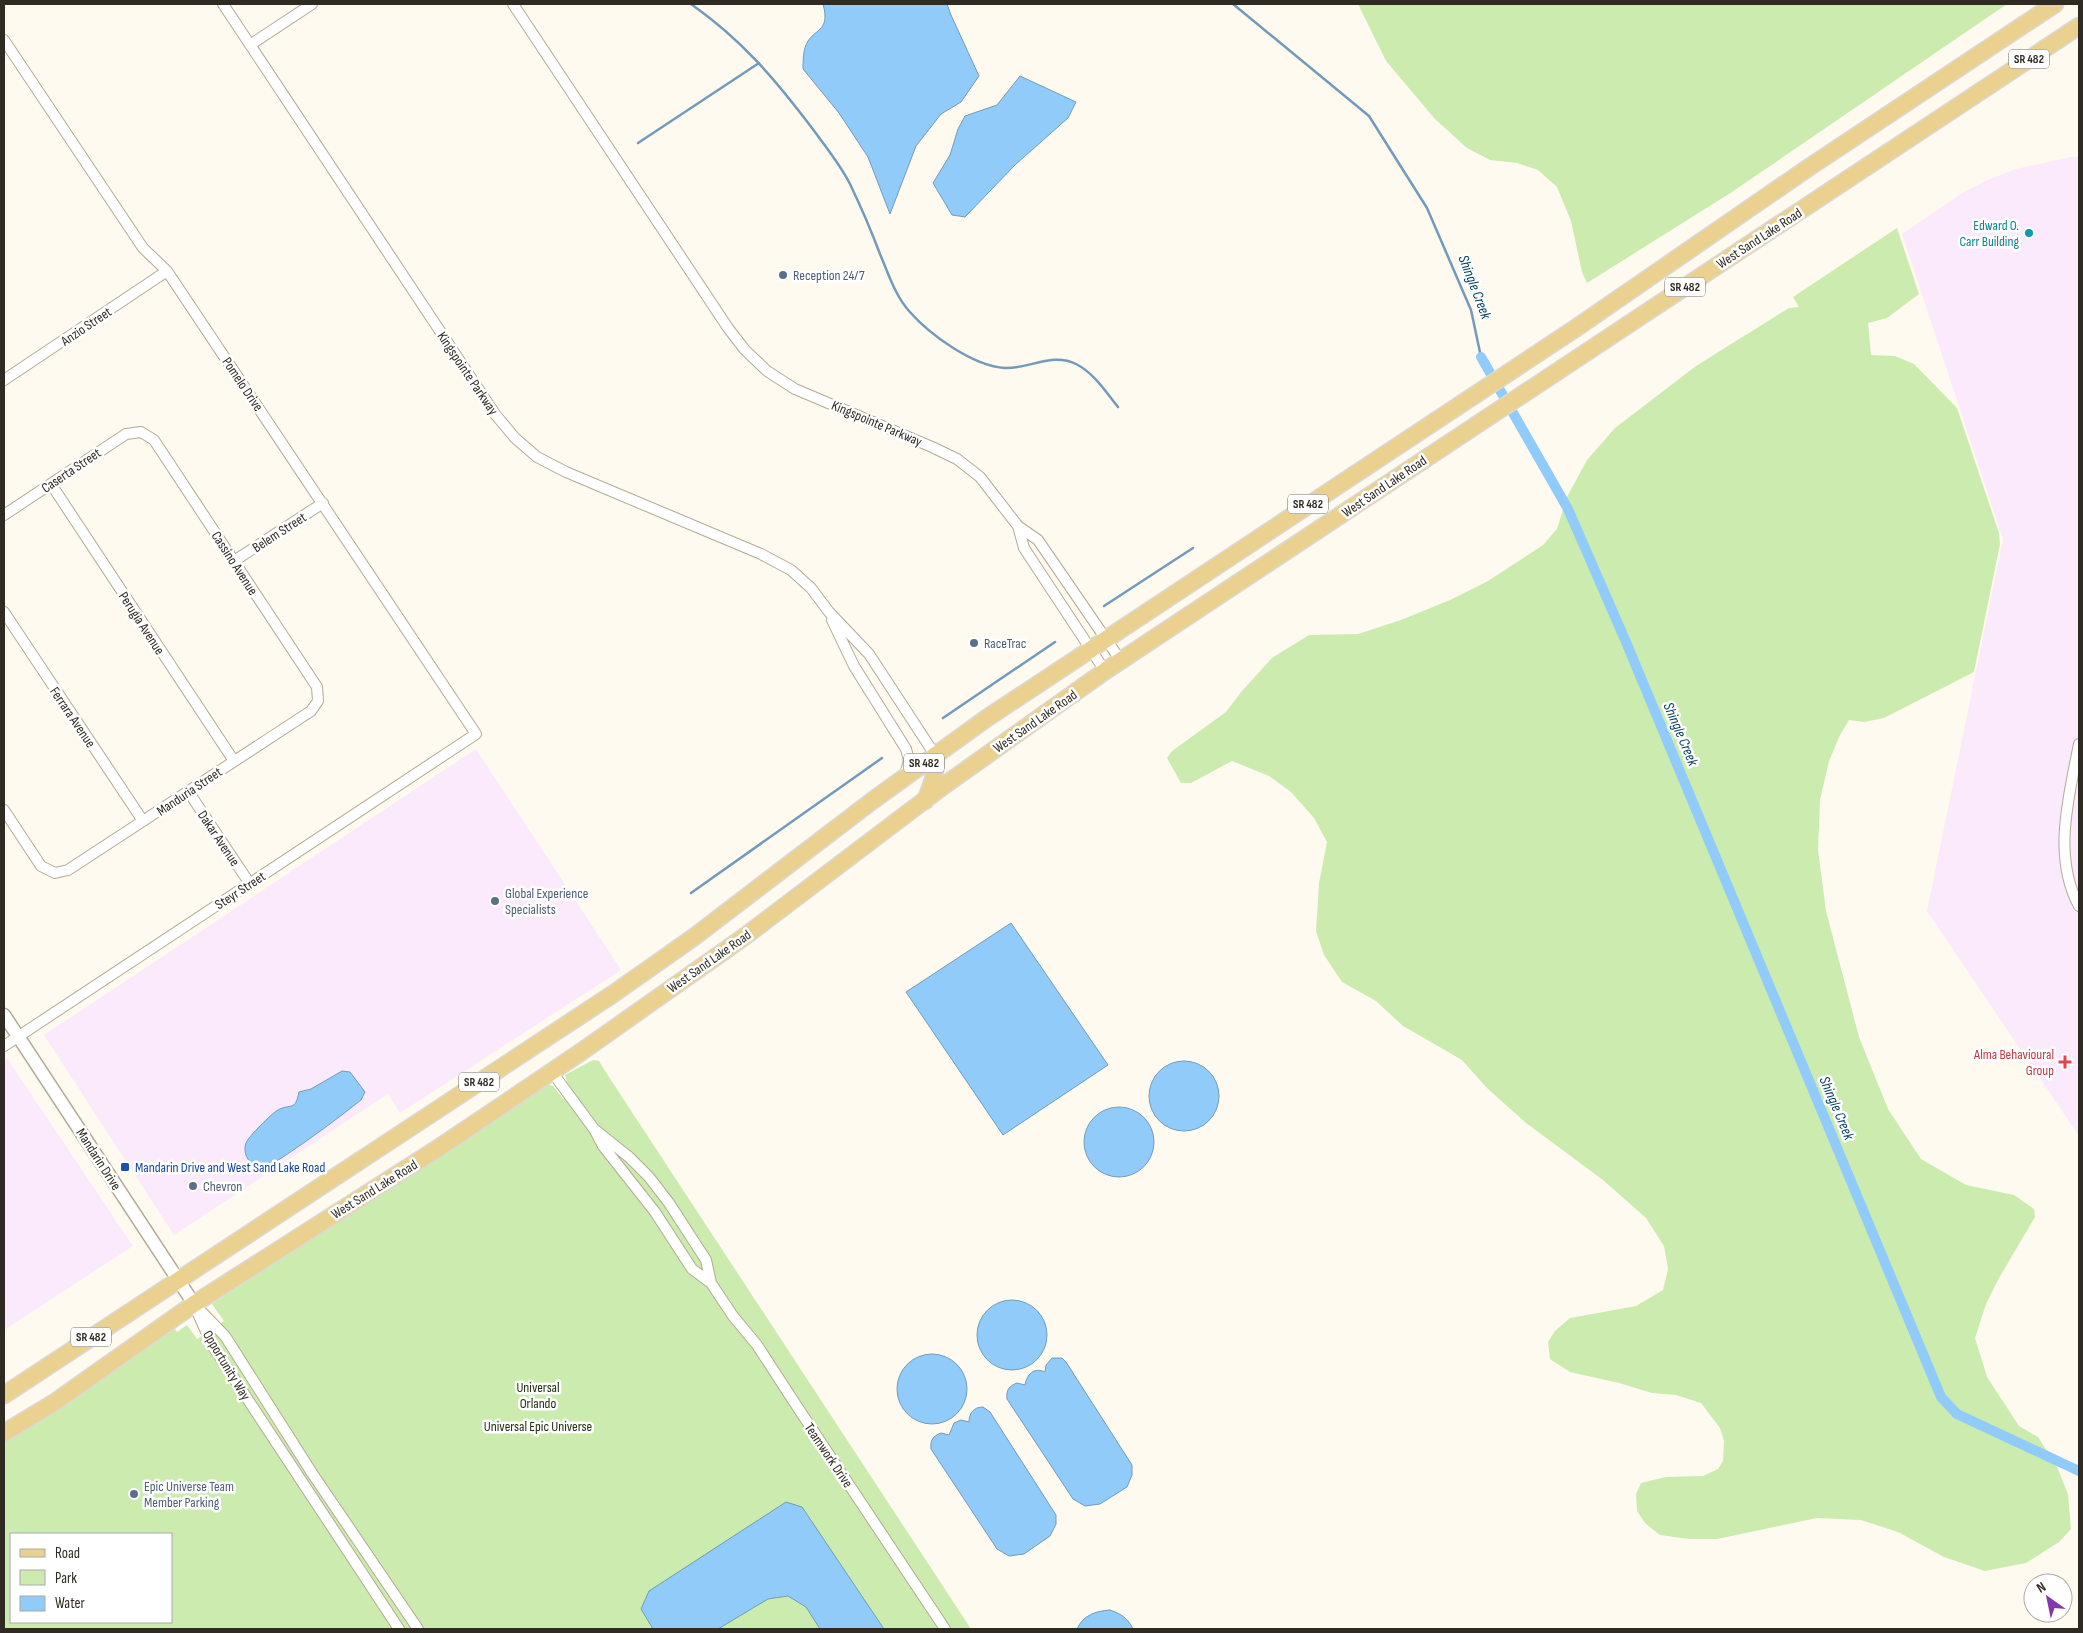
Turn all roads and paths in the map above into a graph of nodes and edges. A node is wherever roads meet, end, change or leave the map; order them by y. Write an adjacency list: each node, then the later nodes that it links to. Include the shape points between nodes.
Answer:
1 (223, 4): 7 (street, Kingspointe Parkway)
2 (312, 4): 7 (street)
3 (513, 4): 14 (street, Kingspointe Parkway, via 745,350 766,370 795,389 957,459 980,476)
4 (2055, 4): 20 (main road, West Sand Lake Road / SR 482, via 1404,442)
5 (2079, 26): 22 (main road, West Sand Lake Road / SR 482)
6 (5, 43): 8 (street, Pomelo Drive, via 143,248)
7 (250, 45): 19 (street, Kingspointe Parkway, via 493,411 515,438 537,457 566,472 761,554 791,570 811,588)
8 (167, 271): 9 (street, Anzio Street); 12 (street, Pomelo Drive)
9 (4, 380)
10 (141, 432): 11 (street, Caserta Street, via 126,434); 15 (street, Cassino Avenue, via 154,440)
11 (51, 484): 13 (street, Caserta Street); 28 (street, Perugia Avenue)
12 (323, 503): 15 (street, Belem Street); 25 (street, Pomelo Drive)
13 (4, 513)
14 (1018, 526): 16 (street, Kingspointe Parkway, via 1038,540); 17 (street, Kingspointe Parkway, via 1024,548)
15 (234, 561): 24 (street, Cassino Avenue, via 317,687)
16 (1060, 570): 17 (street); 20 (street, Kingspointe Parkway)
17 (1045, 580): 21 (street, Kingspointe Parkway)
18 (4, 612): 33 (street, Ferrara Avenue)
19 (829, 612): 27 (street, Kingspointe Parkway, via 868,654); 29 (street, Kingspointe Parkway, via 854,666 906,749 909,760)
20 (1105, 638): 21 (main road, West Sand Lake Road / SR 482); 22 (street, Kingspointe Parkway)
21 (1090, 649): 23 (street, Kingspointe Parkway); 27 (main road, West Sand Lake Road / SR 482)
22 (1121, 661): 23 (main road, West Sand Lake Road / SR 482)
23 (1105, 672): 31 (main road, West Sand Lake Road / SR 482)
24 (318, 701): 28 (street, Manduria Street, via 311,711)
25 (476, 734): 34 (street, Steyr Street)
26 (2079, 744): 35 (street, via 2065,838 2068,870)
27 (935, 755): 29 (main road, West Sand Lake Road / SR 482); 31 (main road, via 935,772)
28 (234, 761): 30 (street, Manduria Street)
29 (906, 776): 41 (main road, West Sand Lake Road / SR 482, via 712,924 613,994)
30 (188, 791): 33 (street, Manduria Street); 34 (street, Dakar Avenue)
31 (925, 801): 39 (main road, West Sand Lake Road / SR 482, via 757,928)
32 (4, 810): 33 (street, Manduria Street, via 41,866 55,873 68,870)
33 (143, 821)
34 (250, 884): 37 (street, Steyr Street)
35 (2079, 906)
36 (4, 1015): 37 (street, Mandarin Drive)
37 (18, 1037): 38 (street, Steyr Street); 41 (street, Mandarin Drive)
38 (4, 1046)
39 (552, 1072): 40 (street, Teamwork Drive); 43 (main road, West Sand Lake Road / SR 482)
40 (594, 1129): 42 (street, Teamwork Drive, via 692,1269); 42 (street, Teamwork Drive, via 629,1157 669,1203 706,1260)
41 (179, 1280): 43 (street, Mandarin Drive); 44 (main road, West Sand Lake Road / SR 482)
42 (711, 1283): 48 (street, Teamwork Drive, via 758,1345)
43 (194, 1304): 45 (main road, West Sand Lake Road / SR 482, via 55,1402); 46 (street, Opportunity Way, via 212,1345); 47 (street, Opportunity Way, via 225,1336 312,1473)
44 (4, 1395)
45 (4, 1433)
46 (399, 1629)
47 (418, 1629)
48 (945, 1629)

